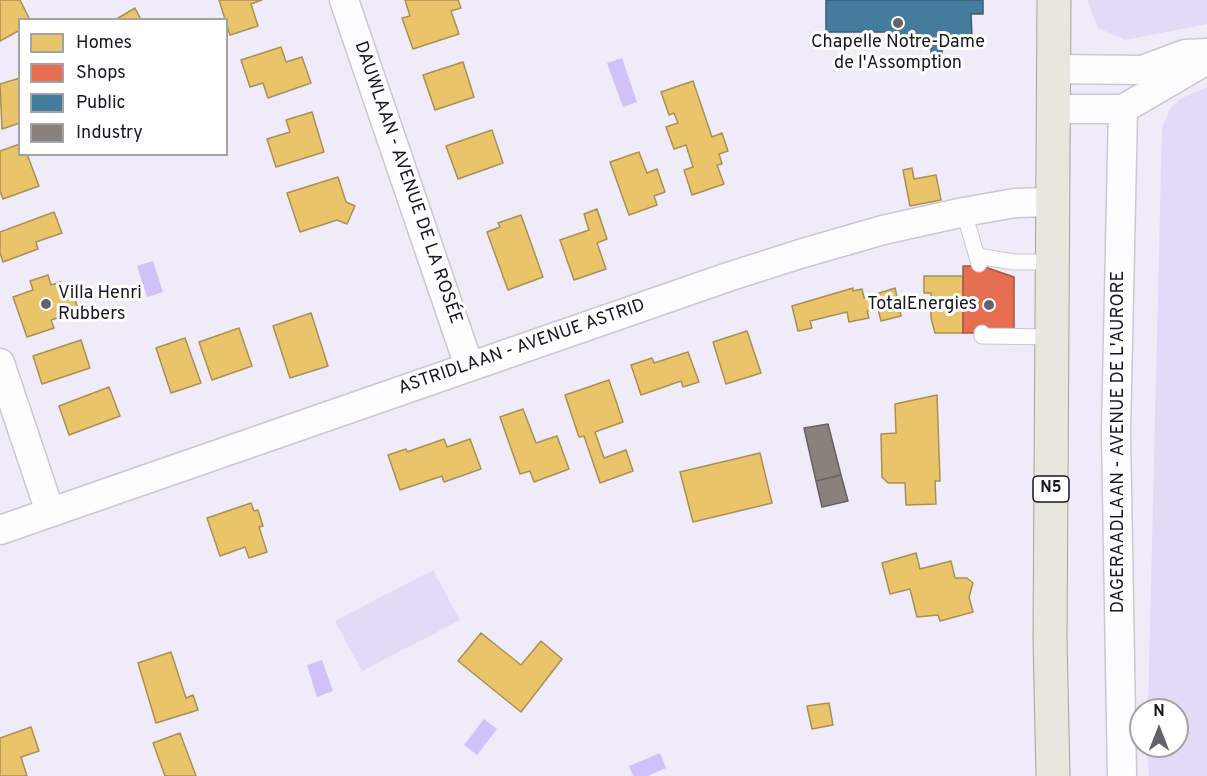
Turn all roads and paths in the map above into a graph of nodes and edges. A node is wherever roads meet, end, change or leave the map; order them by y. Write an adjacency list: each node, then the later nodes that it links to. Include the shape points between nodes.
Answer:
1 (344, 0): 14 (street, DAUWLAAN - AVENUE DE LA ROSÉE)
2 (1054, 0): 5 (main road, N5)
3 (1207, 53): 5 (street, via 1185,54 1142,70)
4 (1207, 60): 7 (street)
5 (1054, 69): 6 (main road, N5)
6 (1054, 109): 7 (street); 8 (main road, N5)
7 (1123, 109): 18 (street, DAGERAADLAAN - AVENUE DE L'AURORE, via 1116,432)
8 (1053, 202): 9 (street, ASTRIDLAAN - AVENUE ASTRID, via 1015,203); 10 (main road, N5)
9 (964, 212): 10 (lane, via 978,261); 14 (street, ASTRIDLAAN - AVENUE ASTRID, via 883,230 728,277)
10 (1053, 262): 12 (main road, N5)
11 (982, 333): 12 (lane)
12 (1052, 337): 17 (main road, N5)
13 (0, 363): 15 (street)
14 (469, 366): 15 (street, ASTRIDLAAN - AVENUE ASTRID)
15 (50, 512): 16 (street, ASTRIDLAAN - AVENUE ASTRID)
16 (0, 530)
17 (1053, 776)
18 (1122, 776)

